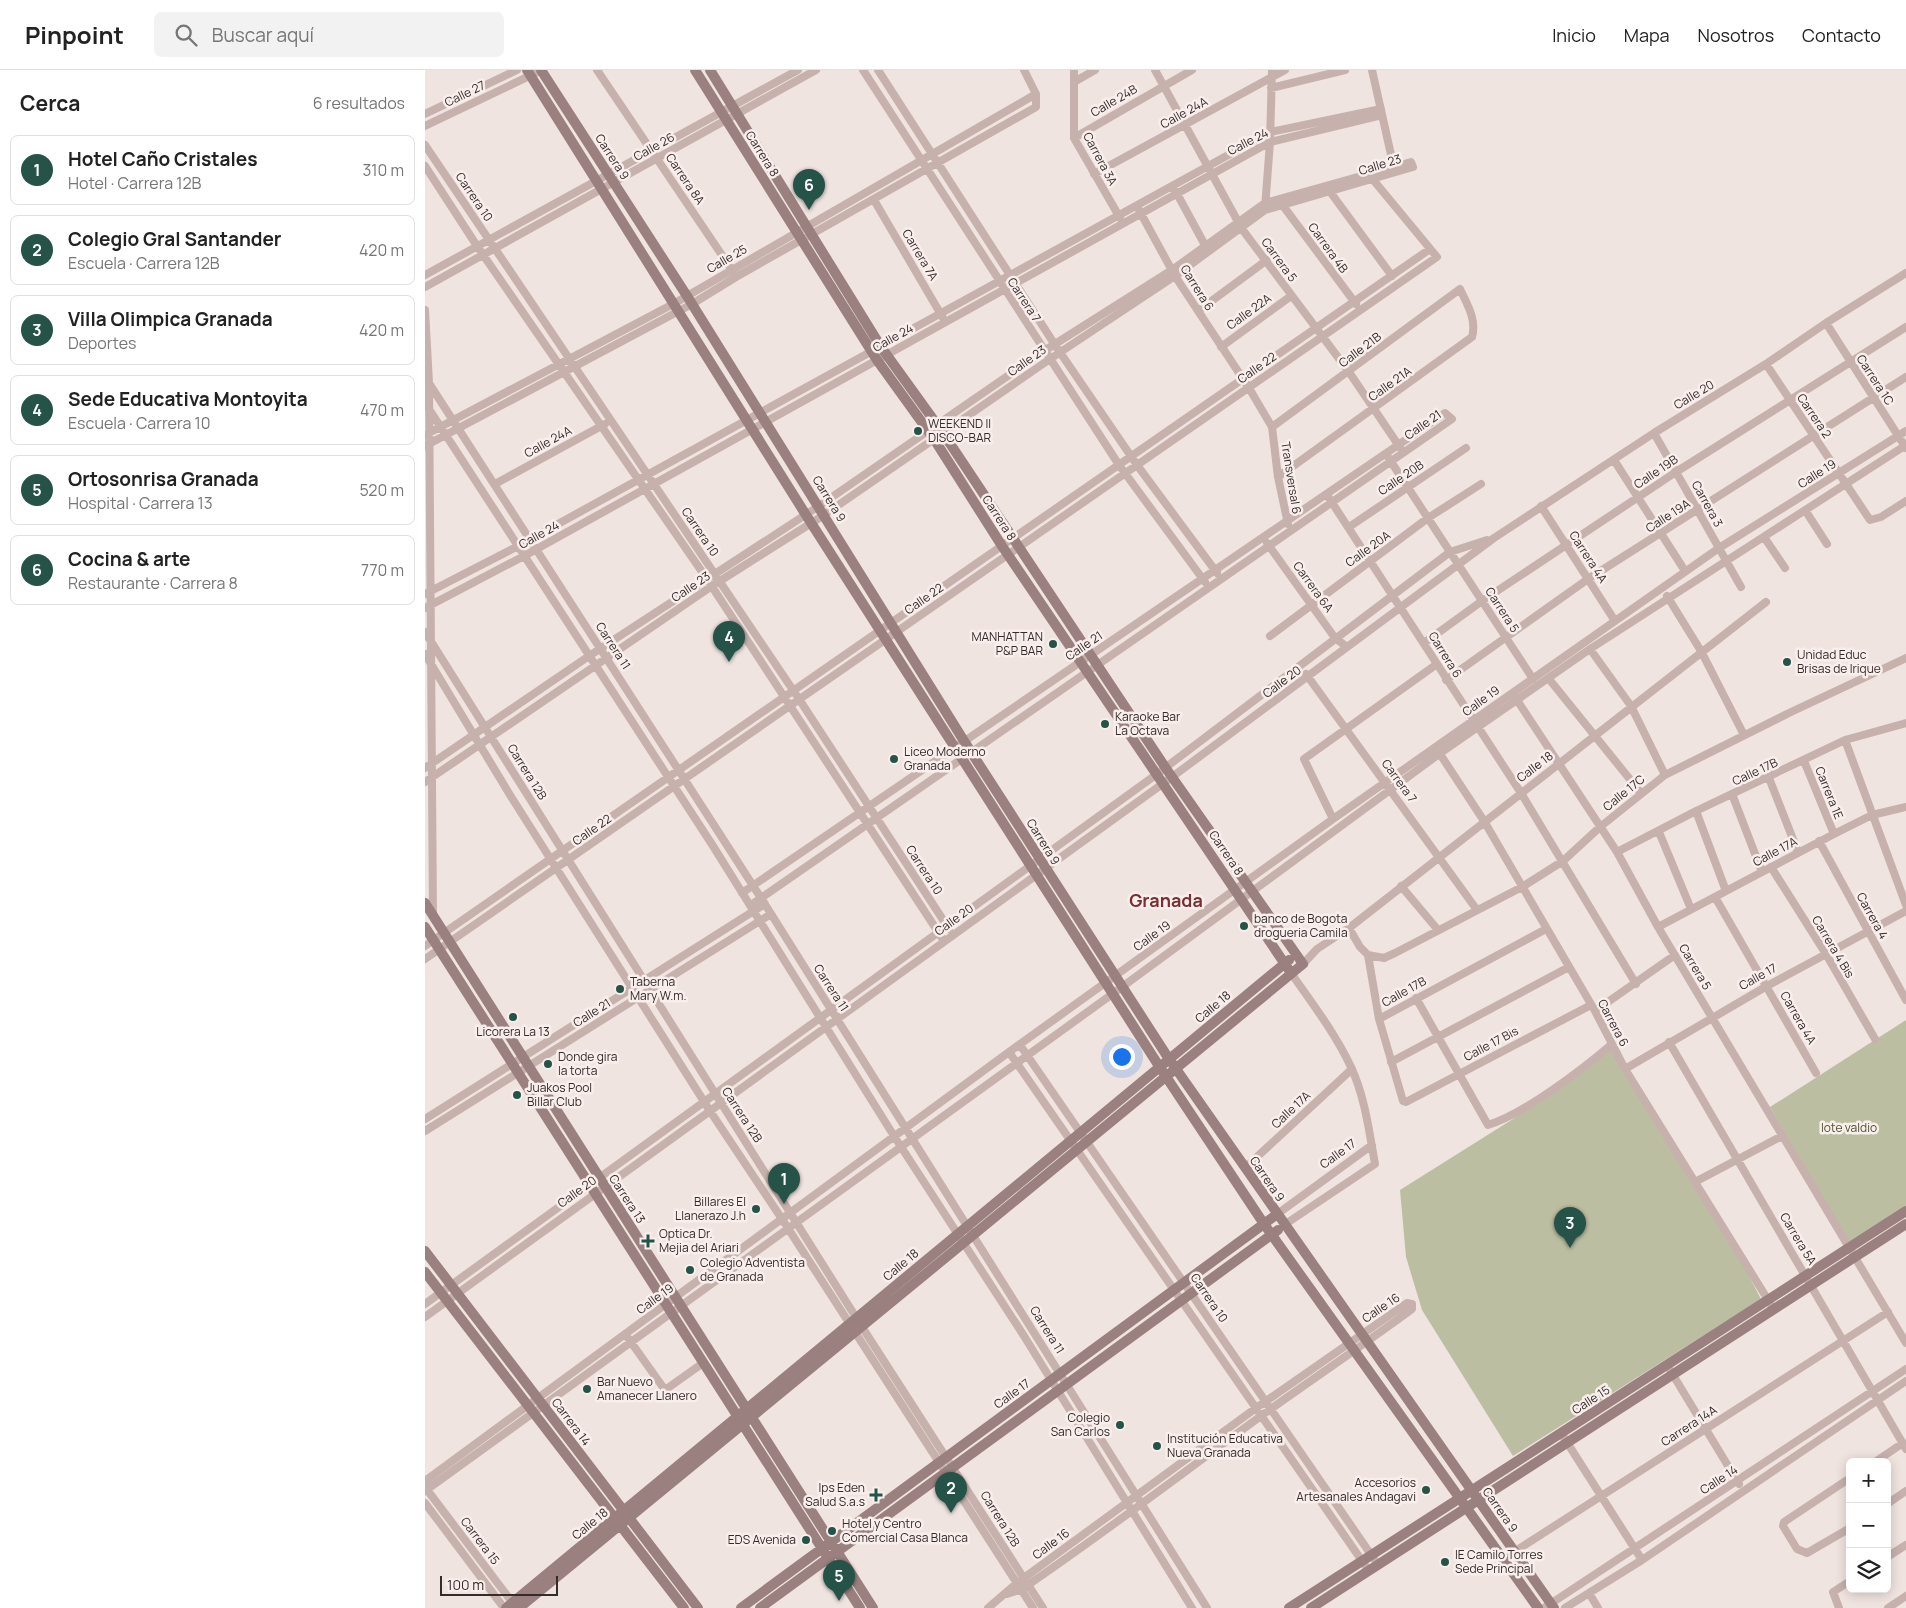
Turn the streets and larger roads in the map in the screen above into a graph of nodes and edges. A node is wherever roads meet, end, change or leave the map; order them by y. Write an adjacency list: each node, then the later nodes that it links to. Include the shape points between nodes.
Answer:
1 (517, 70): 26 (street, Calle 27)
2 (541, 70): 18 (street, Calle 27); 44 (street, Carrera 9)
3 (597, 70): 34 (street, Carrera 8A)
4 (695, 70): 27 (street, Carrera 8)
5 (710, 70): 24 (street, Carrera 8)
6 (798, 70): 24 (street, Calle 26)
7 (816, 70): 24 (street, Calle 26)
8 (863, 70): 37 (street, Carrera 7)
9 (878, 70): 35 (street, Carrera 7)
10 (1024, 70): 23 (street)
11 (1075, 70): 20 (street, Carrera 3A)
12 (1095, 70): 20 (street)
13 (1155, 70): 21 (street, Carrera 5)
14 (1192, 70): 21 (street, Calle 24B)
15 (1285, 70): 19 (street, Calle 24A)
16 (1345, 70): 22 (street)
17 (1372, 70): 25 (street)
18 (529, 73): 29 (street, Calle 27); 45 (street, Carrera 9)
19 (1271, 73): 22 (street); 28 (street, Calle 24A)
20 (1074, 82): 31 (street, Carrera 3A)
21 (1163, 86): 28 (street, Carrera 5); 31 (street, Calle 24B)
22 (1271, 88): 30 (street)
23 (1037, 94): 35 (street, Calle 25); 38 (street, Calle 25, via 1036,108)
24 (734, 110): 27 (street, Calle 26); 56 (street, Carrera 8)
25 (1381, 112): 30 (street, Calle 24); 32 (street, Calle 24); 43 (street, Calle 23, via 1394,169)
26 (425, 114)
27 (724, 116): 34 (street, Calle 26); 36 (street, Calle 26); 56 (street, Carrera 8)
28 (1185, 125): 41 (street, Carrera 5); 42 (street, Calle 24A)
29 (425, 126)
30 (1270, 132): 32 (street); 41 (street, Calle 24)
31 (1074, 138): 42 (street, Carrera 3A)
32 (1270, 142): 41 (street, Calle 24); 51 (street)
33 (425, 145): 58 (street, Carrera 10)
34 (652, 150): 36 (street, Carrera 8A); 44 (street, Calle 26)
35 (932, 154): 37 (street, Calle 25); 38 (street, Carrera 7)
36 (657, 158): 44 (street, Calle 26); 65 (street, Carrera 8A)
37 (921, 160): 40 (street, Carrera 7); 56 (street, Calle 25)
38 (937, 164): 40 (street, Calle 25); 69 (street, Carrera 7)
39 (425, 166): 59 (street, Carrera 10)
40 (927, 170): 48 (street, Calle 25); 72 (street, Carrera 7)
41 (1210, 170): 47 (street, Calle 24); 55 (street, Carrera 5)
42 (1094, 174): 53 (street, Carrera 3A)
43 (1370, 176): 46 (street, Calle 23); 62 (street)
44 (610, 179): 45 (street, Calle 26); 78 (street, Carrera 9)
45 (600, 184): 58 (street, Calle 26); 61 (street, Calle 26); 80 (street, Carrera 9)
46 (1328, 189): 49 (street, Calle 23); 70 (street)
47 (1175, 190): 50 (street, Calle 24); 52 (street, Calle 24); 60 (street)
48 (874, 200): 57 (street, Calle 25); 85 (street, Carrera 7A)
49 (1281, 202): 51 (street, Calle 23); 79 (street, Carrera 4B)
50 (1136, 206): 52 (street, Carrera 6); 53 (street, Calle 24)
51 (1265, 207): 55 (street, Calle 23)
52 (1140, 214): 54 (street, Calle 24); 66 (street, Carrera 6)
53 (1119, 216): 54 (street, Carrera 3A); 69 (street, Calle 24)
54 (1123, 223): 73 (street, Calle 24)
55 (1241, 226): 60 (street, Calle 23); 64 (street, Carrera 5); 66 (street, Calle 23)
56 (801, 229): 57 (street, Carrera 8); 65 (street, Calle 25)
57 (807, 239): 71 (street, Calle 25); 96 (street, Carrera 8)
58 (489, 240): 59 (street, Calle 26); 61 (street, Carrera 10)
59 (477, 246): 63 (street, Carrera 10); 68 (street, Calle 26)
60 (1206, 247): 66 (street, Calle 23)
61 (495, 248): 63 (street, Calle 26); 81 (street, Carrera 10)
62 (1430, 249): 70 (street, Calle 22); 83 (street, Calle 22, via 1437,258)
63 (483, 254): 74 (street, Calle 26); 86 (street, Carrera 10)
64 (1267, 260): 77 (street, Carrera 5); 84 (street)
65 (731, 269): 71 (street, Carrera 8A); 78 (street, Calle 25)
66 (1173, 273): 84 (street, Carrera 6); 92 (street, Calle 23); 95 (street, Calle 23)
67 (1906, 273): 88 (street, Calle 20)
68 (425, 275)
69 (1011, 275): 72 (street, Calle 24); 73 (street, Carrera 7)
70 (1392, 276): 79 (street, Calle 22)
71 (736, 277): 78 (street, Calle 25)
72 (999, 282): 75 (street, Carrera 7); 85 (street, Calle 24)
73 (1016, 282): 75 (street, Calle 24); 92 (street, Carrera 7)
74 (425, 287)
75 (1004, 289): 87 (street, Calle 24); 94 (street, Carrera 7)
76 (1460, 289): 103 (street, Calle 21B); 112 (street, Calle 21A, via 1473,320 1475,329 1472,337)
77 (1291, 296): 90 (street, Carrera 5); 93 (street, Calle 22A)
78 (689, 300): 80 (street, Calle 25); 113 (street, Carrera 9)
79 (1354, 302): 83 (street, Carrera 4B); 90 (street, Calle 22)
80 (677, 307): 97 (street, Calle 25); 102 (street, Calle 25); 116 (street, Carrera 9)
81 (535, 308): 86 (street); 97 (street, Carrera 10)
82 (425, 310): 107 (street)
83 (1361, 310): 91 (street, Calle 22)
84 (1198, 311): 93 (street, Carrera 6)
85 (941, 314): 87 (street, Carrera 7A); 96 (street, Calle 24)
86 (525, 316): 101 (street, Carrera 10)
87 (946, 322): 96 (street, Calle 24)
88 (1826, 323): 99 (street, Carrera 1C); 100 (street, Calle 20)
89 (1906, 327): 99 (street, Calle 19B)
90 (1316, 328): 91 (street, Carrera 5); 106 (street, Calle 22)
91 (1323, 337): 103 (street, Carrera 5); 108 (street, Calle 22)
92 (1055, 345): 94 (street, Calle 23); 95 (street, Carrera 7)
93 (1221, 347): 106 (street, Carrera 6)
94 (1044, 351): 98 (street, Carrera 7); 122 (street, Calle 23)
95 (1061, 352): 98 (street, Calle 23); 134 (street, Carrera 7)
96 (879, 353): 113 (street, Calle 24); 122 (street, Carrera 8)
97 (569, 359): 101 (street, Calle 25); 102 (street, Carrera 10)
98 (1050, 359): 122 (street, Calle 23); 137 (street, Carrera 7)
99 (1850, 361): 109 (street, Carrera 1C); 110 (street, Calle 19B)
100 (1766, 364): 110 (street, Carrera 2); 123 (street, Calle 20)
101 (559, 365): 104 (street, Carrera 10); 114 (street, Calle 25)
102 (575, 367): 104 (street, Calle 25); 115 (street, Carrera 10)
103 (1349, 372): 112 (street, Carrera 5); 119 (street, Calle 21B)
104 (565, 374): 117 (street, Carrera 10); 120 (street, Calle 25)
105 (1906, 377): 109 (street, Calle 19A)
106 (1243, 379): 108 (street, Carrera 6); 134 (street, Calle 22)
107 (427, 380): 111 (street); 114 (street, Carrera 11)
108 (1249, 388): 119 (street, Carrera 6); 138 (street, Calle 22)
109 (1873, 397): 126 (street, Calle 19A); 127 (street, Carrera 1C)
110 (1791, 401): 126 (street, Carrera 2); 139 (street, Calle 19B)
111 (427, 407): 118 (street, Carrera 11); 124 (street)
112 (1375, 409): 129 (street, Carrera 5); 143 (street, Calle 21A)
113 (762, 418): 116 (street, Calle 24); 157 (street, Carrera 9)
114 (453, 420): 118 (street, Calle 25); 120 (street, Carrera 11)
115 (611, 420): 117 (street, Calle 24A); 142 (street, Carrera 10)
116 (750, 424): 142 (street, Calle 24); 146 (street, Calle 24); 161 (street, Carrera 9)
117 (602, 426): 144 (street, Carrera 10); 145 (street, Calle 24A)
118 (441, 427): 124 (street, Calle 25); 125 (street, Carrera 11)
119 (1272, 427): 143 (street, Transversal 6)
120 (459, 428): 125 (street, Calle 25); 145 (street, Carrera 11)
121 (1906, 431): 127 (street, Calle 19)
122 (935, 432): 157 (street, Calle 23); 170 (street, Carrera 8); 177 (street, Carrera 8)
123 (1654, 433): 135 (street, Calle 20); 139 (street, Carrera 3)
124 (427, 434): 128 (street)
125 (446, 435): 128 (street, Calle 25); 173 (street, Carrera 11)
126 (1813, 435): 140 (street, Carrera 2); 158 (street, Calle 19A)
127 (1898, 436): 130 (street, Carrera 1C); 140 (street, Calle 19)
128 (427, 445): 155 (street)
129 (1398, 445): 132 (street, Carrera 5); 132 (street, Calle 21, via 1445,414 1452,419); 133 (street, Calle 21)
130 (1906, 447): 148 (street, Calle 19)
131 (1466, 448): 149 (street, Calle 20B)
132 (1403, 452): 136 (street, Calle 21)
133 (1386, 454): 136 (street, Carrera 5); 151 (street, Calle 21)
134 (1132, 456): 137 (street, Calle 22); 138 (street, Carrera 7)
135 (1614, 460): 152 (street); 156 (street, Calle 20)
136 (1391, 461): 149 (street, Carrera 5); 154 (street, Calle 21)
137 (1119, 465): 141 (street, Carrera 7); 170 (street, Calle 22)
138 (1137, 465): 141 (street, Calle 22); 184 (street, Carrera 7)
139 (1676, 472): 152 (street, Calle 19B); 158 (street, Carrera 3)
140 (1839, 473): 148 (street, Carrera 2); 175 (street, Calle 19)
141 (1125, 474): 170 (street, Calle 22); 188 (street, Carrera 7)
142 (648, 475): 144 (street, Calle 24); 146 (street, Carrera 10)
143 (1278, 477): 162 (street, Transversal 6)
144 (638, 480): 150 (street, Carrera 10); 169 (street, Calle 24)
145 (495, 484): 169 (street, Carrera 11)
146 (654, 484): 150 (street, Calle 24); 186 (street, Carrera 10)
147 (1481, 484): 160 (street, Calle 20A)
148 (1846, 484): 153 (street, Carrera 2, via 1871,520); 159 (street, Calle 19)
149 (1407, 487): 160 (street, Carrera 5); 163 (street, Calle 20B)
150 (644, 489): 176 (street, Calle 24); 187 (street, Carrera 10)
151 (1327, 494): 154 (street, Carrera 6); 162 (street, Calle 21)
152 (1637, 498): 165 (street); 171 (street, Calle 19B)
153 (1906, 501)
154 (1332, 502): 163 (street, Carrera 6); 164 (street, Calle 21)
155 (428, 503): 196 (street)
156 (1541, 506): 168 (street, Calle 20); 171 (street, Carrera 4A)
157 (822, 510): 161 (street, Calle 23); 205 (street, Carrera 9)
158 (1697, 510): 165 (street, Calle 19A); 175 (street, Carrera 3)
159 (1805, 510): 167 (street, Calle 19); 172 (street)
160 (1428, 518): 178 (street, Carrera 5); 181 (street, Calle 20A)
161 (808, 519): 186 (street, Calle 23); 191 (street, Calle 23); 208 (street, Carrera 9)
162 (1286, 522): 164 (street, Transversal 6); 166 (street, Calle 21)
163 (1349, 527): 181 (street, Carrera 6)
164 (1291, 530): 174 (street, Calle 21)
165 (1662, 533): 185 (street); 190 (street, Calle 19A)
166 (1265, 536): 174 (street, Carrera 6A); 184 (street, Calle 21)
167 (1764, 537): 180 (street, Calle 19); 183 (street)
168 (1494, 538): 178 (street, Calle 20); 182 (street, Calle 20)
169 (531, 539): 173 (street, Calle 24); 176 (street, Carrera 11)
170 (1015, 543): 177 (street, Calle 22); 222 (street, Carrera 8)
171 (1566, 544): 190 (street, Carrera 4A); 199 (street, Calle 19B)
172 (1827, 544)
173 (518, 546): 179 (street, Carrera 11); 196 (street, Calle 24)
174 (1269, 546): 189 (street, Calle 21); 201 (street, Carrera 6A)
175 (1719, 548): 180 (street, Carrera 3); 185 (street, Calle 19)
176 (537, 549): 179 (street, Calle 24); 215 (street, Carrera 11)
177 (1005, 550): 205 (street, Calle 22); 207 (street, Calle 22); 222 (street, Carrera 8)
178 (1450, 552): 182 (street, Carrera 5); 197 (street, Calle 20)
179 (524, 556): 203 (street, Calle 24); 219 (street, Carrera 11)
180 (1726, 561): 193 (street, Carrera 3); 198 (street, Calle 19)
181 (1370, 562): 197 (street, Carrera 6); 201 (street, Calle 20A)
182 (1459, 565): 199 (street, Carrera 5); 202 (street, Calle 20)
183 (1785, 568)
184 (1215, 570): 188 (street, Calle 21); 189 (street, Carrera 7)
185 (1685, 571): 195 (street, Calle 19)
186 (715, 574): 187 (street, Calle 23); 191 (street, Carrera 10)
187 (707, 579): 192 (street, Carrera 10); 215 (street, Calle 23)
188 (1203, 579): 194 (street, Carrera 7); 222 (street, Calle 21)
189 (1221, 579): 194 (street, Calle 21)
190 (1589, 579): 204 (street, Carrera 4A); 210 (street, Calle 19A)
191 (720, 581): 192 (street, Calle 23); 232 (street, Carrera 10)
192 (712, 586): 220 (street, Calle 23); 234 (street, Carrera 10)
193 (1741, 587)
194 (1209, 588): 227 (street, Calle 21)
195 (1662, 588): 198 (street); 204 (street, Calle 19)
196 (428, 593): 203 (street)
197 (1393, 595): 202 (street, Carrera 6); 211 (street, Calle 20)
198 (1669, 598): 216 (street, Calle 19); 217 (street)
199 (1482, 601): 210 (street, Carrera 5); 213 (street, Calle 19B)
200 (1766, 602): 217 (street, Calle 18)
201 (1311, 604): 209 (street, Calle 20A); 211 (street, Carrera 6A)
202 (1401, 606): 213 (street, Carrera 6); 214 (street, Calle 20)
203 (428, 607): 212 (street)
204 (1615, 621): 229 (street, Calle 19)
205 (891, 622): 207 (street, Carrera 9); 208 (street, Calle 22)
206 (425, 632): 212 (street, Carrera 12B)
207 (897, 632): 208 (street, Calle 22); 247 (street, Carrera 9)
208 (883, 635): 232 (street, Calle 22); 235 (street, Calle 22); 249 (street, Carrera 9)
209 (1270, 636)
210 (1505, 636): 229 (street, Carrera 5); 231 (street, Calle 19A)
211 (1335, 638): 214 (street, Carrera 6A); 226 (street, Calle 20)
212 (431, 642): 223 (street); 240 (street, Carrera 12B)
213 (1424, 643): 224 (street, Carrera 6)
214 (1347, 647): 228 (street, Calle 20)
215 (601, 649): 219 (street, Calle 23); 220 (street, Carrera 11)
216 (1590, 649): 230 (street, Calle 19); 236 (street)
217 (1701, 651): 236 (street, Calle 18); 243 (street)
218 (425, 654): 223 (street, Carrera 12B)
219 (589, 656): 225 (street, Carrera 11); 240 (street, Calle 23)
220 (607, 658): 225 (street, Calle 23); 256 (street, Carrera 11)
221 (1906, 658): 243 (street, Calle 17C)
222 (1085, 659): 227 (street, Carrera 8); 247 (street, Calle 21)
223 (431, 664): 242 (street, Carrera 12B); 255 (street)
224 (1437, 664): 231 (street, Carrera 6); 241 (street)
225 (595, 666): 244 (street, Calle 23); 259 (street, Carrera 11)
226 (1301, 666): 228 (street, Carrera 7); 257 (street, Calle 20)
227 (1092, 668): 251 (street, Calle 21); 257 (street, Carrera 8)
228 (1308, 676): 241 (street, Carrera 7); 263 (street, Calle 20)
229 (1533, 679): 233 (street, Calle 19)
230 (1549, 679): 233 (street, Calle 19); 245 (street)
231 (1447, 680): 238 (street, Carrera 6)
232 (792, 691): 234 (street, Calle 22); 235 (street, Carrera 10)
233 (1515, 696): 238 (street, Calle 19); 254 (street, Carrera 5)
234 (783, 698): 237 (street, Carrera 10); 256 (street, Calle 22)
235 (799, 700): 237 (street, Calle 22); 272 (street, Carrera 10)
236 (1631, 706): 245 (street, Calle 18); 258 (street)
237 (789, 707): 262 (street, Calle 22); 276 (street, Carrera 10)
238 (1477, 723): 250 (street, Calle 19); 268 (street, Carrera 6)
239 (1906, 723): 246 (street, Calle 17B)
240 (485, 727): 242 (street, Calle 23); 244 (street, Carrera 12B)
241 (1346, 728): 264 (street, Carrera 7); 280 (street, via 1304,759)
242 (473, 735): 248 (street, Carrera 12B); 255 (street, Calle 23)
243 (1744, 735): 258 (street, Calle 17C)
244 (491, 736): 248 (street, Calle 23); 265 (street, Carrera 12B)
245 (1595, 737): 254 (street, Calle 18); 269 (street)
246 (1845, 740): 253 (street, Calle 17B); 277 (street)
247 (964, 741): 249 (street, Calle 21); 251 (street, Carrera 9)
248 (480, 744): 261 (street, Calle 23); 271 (street, Carrera 12B)
249 (955, 748): 252 (street, Carrera 9); 272 (street, Calle 21)
250 (1438, 751): 264 (street, Calle 19); 267 (street, Calle 19); 281 (street, Carrera 6)
251 (972, 752): 252 (street, Calle 21); 294 (street, Carrera 9)
252 (962, 758): 278 (street, Calle 21); 294 (street, Carrera 9)
253 (1804, 761): 260 (street, Calle 17B); 285 (street, Carrera 1E)
254 (1559, 764): 268 (street, Calle 18); 283 (street, Carrera 5)
255 (428, 766): 261 (street)
256 (679, 770): 259 (street, Calle 22); 262 (street, Carrera 11)
257 (1161, 770): 263 (street, Carrera 8); 294 (street, Calle 20)
258 (1665, 775): 269 (street, Calle 17C)
259 (668, 778): 266 (street, Carrera 11); 287 (street, Calle 22)
260 (1769, 778): 270 (street, Calle 17B); 289 (street)
261 (428, 779): 316 (street)
262 (685, 779): 266 (street, Calle 22); 299 (street, Carrera 11)
263 (1168, 780): 294 (street, Calle 20); 298 (street, Carrera 8); 302 (street, Carrera 8)
264 (1386, 783): 267 (street, Carrera 7); 274 (street, Calle 19)
265 (523, 787): 271 (street); 287 (street, Carrera 12B)
266 (674, 787): 292 (street, Calle 22); 305 (street, Carrera 11)
267 (1391, 790): 279 (street, Calle 19); 290 (street, Carrera 7)
268 (1521, 793): 281 (street, Calle 18); 293 (street, Carrera 6)
269 (1641, 793): 283 (street, Calle 17C)
270 (1732, 794): 275 (street, Calle 17B); 297 (street)
271 (510, 795): 291 (street, Carrera 12B)
272 (869, 806): 276 (street, Calle 21); 278 (street, Carrera 10)
273 (1906, 807): 277 (street, Calle 17A)
274 (1347, 810): 279 (street); 280 (street, Calle 19)
275 (1696, 812): 284 (street, Calle 17B); 303 (street)
276 (859, 813): 282 (street, Carrera 10); 299 (street, Calle 21)
277 (1872, 815): 285 (street, Calle 17A); 310 (street)
278 (877, 817): 282 (street, Calle 21); 318 (street, Carrera 10)
279 (1353, 819): 304 (street, Calle 19)
280 (1331, 821): 298 (street, Calle 19)
281 (1484, 821): 290 (street, Calle 18); 301 (street, Carrera 6)
282 (867, 824): 308 (street, Calle 21); 325 (street, Carrera 10)
283 (1601, 827): 288 (street, Carrera 5); 293 (street, Calle 17C)
284 (1659, 832): 288 (street, Calle 17B); 312 (street)
285 (1834, 834): 286 (street, Calle 17A)
286 (1819, 842): 289 (street, Calle 17A); 324 (street, Carrera 4)
287 (563, 850): 291 (street, Calle 22); 292 (street, Carrera 12B)
288 (1617, 852): 321 (street, Carrera 5)
289 (1798, 852): 296 (street, Calle 17A)
290 (1439, 856): 300 (street, Calle 18); 313 (street, Carrera 7)
291 (551, 859): 295 (street, Carrera 12B); 326 (street, Calle 22)
292 (569, 859): 295 (street, Calle 22); 344 (street, Carrera 12B)
293 (1563, 861): 301 (street, Calle 17C); 346 (street, Carrera 6)
294 (1038, 866): 318 (street, Calle 20); 327 (street, Calle 20); 343 (street, Carrera 9); 345 (street, Carrera 9)
295 (558, 867): 330 (street, Calle 22); 348 (street, Carrera 12B)
296 (1771, 867): 297 (street, Calle 17A); 335 (street, Carrera 4 Bis)
297 (1762, 872): 303 (street, Calle 17A)
298 (1245, 883): 302 (street, Calle 19); 304 (street, Carrera 8)
299 (753, 885): 305 (street, Calle 21); 308 (street, Carrera 11)
300 (1401, 886): 320 (street, Calle 18); 323 (street)
301 (1523, 887): 313 (street, Calle 17C); 322 (street, Carrera 6)
302 (1235, 890): 307 (street, Carrera 8); 343 (street, Calle 19)
303 (1726, 891): 306 (street, Calle 17A)
304 (1252, 892): 307 (street, Calle 19); 334 (street, Carrera 8)
305 (743, 893): 311 (street, Carrera 11)
306 (1715, 897): 312 (street, Calle 17A); 347 (street, Carrera 4A)
307 (1242, 900): 339 (street, Carrera 8); 349 (street, Calle 19)
308 (763, 901): 311 (street, Calle 21); 315 (street, Carrera 11)
309 (425, 903): 316 (street, Carrera 13)
310 (1906, 906)
311 (752, 908): 317 (street, Carrera 11); 344 (street, Calle 21)
312 (1691, 909): 321 (street, Calle 17A)
313 (1477, 910): 323 (street, Calle 17C)
314 (1906, 911): 324 (street, Calle 17)
315 (771, 914): 317 (street, Calle 21); 328 (street, Carrera 11)
316 (433, 915): 326 (street, Carrera 13)
317 (759, 921): 331 (street, Carrera 11); 350 (street, Calle 21)
318 (946, 925): 325 (street, Calle 20); 327 (street, Carrera 10)
319 (425, 927): 332 (street, Carrera 13)
320 (1349, 928): 333 (street, Calle 18); 336 (street)
321 (1658, 928): 337 (street, Carrera 5)
322 (1546, 929): 341 (street, Carrera 6); 353 (street, Calle 17B)
323 (1438, 930): 336 (street, Calle 17C, via 1384,958)
324 (1867, 930): 335 (street, Calle 17); 354 (street, Carrera 4)
325 (937, 932): 329 (street, Carrera 10); 356 (street, Calle 20)
326 (444, 933): 330 (street, Carrera 13); 332 (street, Calle 22)
327 (954, 935): 329 (street, Calle 20)
328 (785, 936): 331 (street); 356 (street, Carrera 11)
329 (944, 941): 359 (street, Calle 20)
330 (450, 942): 332 (street, Calle 22); 369 (street, Carrera 13)
331 (773, 943): 357 (street, Carrera 11)
332 (432, 945): 338 (street, Calle 22); 373 (street, Carrera 13)
333 (1317, 949): 334 (street, Calle 18); 340 (street, Calle 18)
334 (1296, 954): 339 (street, Calle 18); 340 (street, Carrera 8)
335 (1826, 954): 347 (street, Calle 17); 363 (street, Carrera 4 Bis)
336 (1368, 955): 360 (street)
337 (1675, 955): 346 (street); 358 (street, Carrera 5)
338 (425, 959)
339 (1285, 964): 342 (street, Carrera 8); 370 (street, Calle 18)
340 (1303, 964): 342 (street, Calle 18)
341 (1569, 967): 355 (street, Carrera 6); 362 (street)
342 (1291, 973): 376 (street, Calle 18); 377 (street, via 1336,1037)
343 (1115, 976): 345 (street, Calle 19); 349 (street, Carrera 9)
344 (646, 980): 348 (street, Calle 21); 350 (street, Carrera 12B)
345 (1105, 984): 351 (street, Carrera 9); 366 (street, Calle 19)
346 (1636, 984): 355 (street)
347 (1767, 986): 358 (street, Calle 17); 381 (street, Carrera 4A)
348 (632, 988): 352 (street, Carrera 12B); 369 (street, Calle 21)
349 (1122, 988): 351 (street, Calle 19); 370 (street, Carrera 9)
350 (652, 989): 352 (street, Calle 21); 384 (street, Carrera 12B)
351 (1112, 994): 368 (street, Calle 19); 375 (street, Carrera 9)
352 (639, 997): 374 (street, Calle 21); 386 (street, Carrera 12B)
353 (1416, 998): 360 (street, Calle 17B); 362 (street)
354 (1906, 1000)
355 (1593, 1008): 365 (street, Carrera 6); 380 (street, Calle 17 Bis)
356 (831, 1009): 357 (street, Calle 20); 359 (street, Carrera 11)
357 (819, 1016): 361 (street, Carrera 11); 384 (street, Calle 20)
358 (1712, 1018): 364 (street, Calle 17); 394 (street, Carrera 5)
359 (838, 1019): 361 (street, Calle 20); 390 (street, Carrera 11)
360 (1379, 1019): 371 (street)
361 (826, 1027): 387 (street, Calle 20); 393 (street, Carrera 11)
362 (1438, 1036): 371 (street); 380 (street)
363 (1875, 1040)
364 (1669, 1042): 378 (street, Calle 17); 401 (street, Carrera 5A)
365 (1612, 1044): 378 (street, Carrera 6); 380 (street, via 1519,1110 1488,1125)
366 (1020, 1045): 367 (street, Calle 19); 368 (street, Carrera 10)
367 (1009, 1052): 372 (street, Carrera 10); 390 (street, Calle 19)
368 (1028, 1056): 372 (street, Calle 19); 383 (street, Carrera 10)
369 (522, 1057): 373 (street, Calle 21); 374 (street, Carrera 13)
370 (1169, 1060): 375 (street, Calle 18); 376 (street, Carrera 9)
371 (1391, 1062): 380 (street, Calle 17 Bis, via 1403,1101 1409,1102)
372 (1017, 1063): 385 (street, Carrera 10); 395 (street, Calle 19)
373 (512, 1064): 379 (street, Carrera 13); 389 (street, Calle 21)
374 (528, 1067): 379 (street, Calle 21); 403 (street, Carrera 13)
375 (1159, 1067): 382 (street, Carrera 9); 392 (street, Calle 18)
376 (1175, 1069): 382 (street, Calle 18); 402 (street, Carrera 9)
377 (1352, 1069): 398 (street); 402 (street, Calle 17A)
378 (1625, 1069): 404 (street, Carrera 6)
379 (518, 1073): 391 (street, Calle 21); 405 (street, Carrera 13)
380 (1460, 1074)
381 (1816, 1074)
382 (1166, 1077): 397 (street, Calle 18); 413 (street, Carrera 9)
383 (1053, 1092): 385 (street); 392 (street, Carrera 10)
384 (715, 1093): 386 (street, Calle 20); 387 (street, Carrera 12B)
385 (1042, 1099): 396 (street, Carrera 10)
386 (704, 1101): 388 (street, Carrera 12B); 403 (street, Calle 20)
387 (722, 1102): 388 (street, Calle 20); 409 (street, Carrera 12B)
388 (710, 1111): 403 (street, Calle 20); 411 (street, Carrera 12B)
389 (425, 1119)
390 (906, 1128): 393 (street, Calle 19); 395 (street, Carrera 11)
391 (425, 1131)
392 (1081, 1132): 396 (street, Calle 18); 397 (street, Carrera 10)
393 (894, 1136): 399 (street, Carrera 11); 406 (street, Calle 19)
394 (1782, 1136): 401 (street); 422 (street, Carrera 5)
395 (913, 1138): 399 (street, Calle 19); 417 (street, Carrera 11)
396 (1071, 1140): 400 (street, Carrera 10); 417 (street, Calle 18)
397 (1087, 1142): 400 (street, Calle 18); 426 (street, Carrera 10)
398 (1372, 1145): 410 (street, Calle 17); 415 (street, Calle 17, via 1375,1164)
399 (901, 1146): 407 (street, Calle 19); 419 (street, Carrera 11)
400 (1077, 1150): 417 (street, Calle 18); 428 (street, Carrera 10)
401 (1738, 1159): 404 (street); 425 (street, Carrera 5A)
402 (1245, 1168): 410 (street, Carrera 9)
403 (601, 1182): 405 (street, Calle 20); 432 (street, Carrera 13)
404 (1695, 1182): 434 (street, Carrera 6)
405 (591, 1189): 427 (street, Calle 20); 435 (street, Carrera 13)
406 (819, 1192): 407 (street); 409 (street, Calle 19)
407 (826, 1200): 412 (street, Calle 19)
408 (1906, 1212): 422 (street, Calle 15)
409 (790, 1213): 411 (street, Calle 19); 412 (street, Carrera 12B)
410 (1276, 1215): 413 (street, Calle 17); 415 (street, Carrera 9)
411 (782, 1219): 416 (street, Carrera 12B); 421 (street, Calle 19)
412 (797, 1222): 416 (street, Calle 19); 438 (street, Carrera 12B)
413 (1264, 1224): 418 (street, Carrera 9); 426 (street, Calle 17)
414 (1906, 1224): 422 (street, Calle 15)
415 (1284, 1225): 418 (street, Calle 17); 442 (street, Carrera 9)
416 (788, 1228): 423 (street, Calle 19); 438 (street, Carrera 12B)
417 (971, 1231): 419 (street, Calle 18); 439 (street, Carrera 11)
418 (1273, 1234): 429 (street, Calle 17); 446 (street, Carrera 9)
419 (960, 1239): 438 (street, Calle 18); 441 (street, Carrera 11)
420 (425, 1251): 427 (street, Carrera 14)
421 (738, 1251): 423 (street); 432 (street, Calle 19)
422 (1852, 1252): 425 (street, Calle 15); 436 (street, Carrera 5)
423 (745, 1259): 432 (street, Calle 19)
424 (425, 1272): 430 (street, Carrera 14)
425 (1809, 1280): 434 (street, Calle 15); 443 (street, Carrera 5A)
426 (1184, 1283): 428 (street, Calle 17); 429 (street, Carrera 10)
427 (454, 1289): 430 (street, Calle 20); 461 (street, Carrera 14)
428 (1175, 1290): 431 (street, Carrera 10); 452 (street, Calle 17)
429 (1191, 1293): 431 (street, Calle 17); 460 (street, Carrera 10)
430 (444, 1296): 433 (street, Calle 20); 437 (street, Calle 20); 463 (street, Carrera 14)
431 (1181, 1300): 456 (street, Calle 17); 462 (street, Carrera 10)
432 (678, 1302): 435 (street, Calle 19); 465 (street, Carrera 13)
433 (425, 1304)
434 (1771, 1304): 450 (street, Calle 15); 453 (street, Calle 15)
435 (668, 1309): 440 (street, Calle 19); 444 (street, Calle 19); 448 (street, Carrera 13)
436 (1887, 1312): 443 (street, Carrera 14A); 445 (street, Carrera 5)
437 (425, 1317)
438 (856, 1326): 465 (street, Calle 18); 476 (street, Carrera 12B)
439 (1034, 1329): 441 (street); 452 (street, Carrera 11)
440 (625, 1334): 444 (street); 447 (street, Calle 19)
441 (1024, 1336): 454 (street, Carrera 11)
442 (1364, 1339): 442 (street, Calle 16, via 1412,1309 1411,1304 1407,1303); 446 (street, Calle 16); 483 (street, Carrera 9)
443 (1844, 1340): 457 (street, Carrera 5A); 468 (street, Carrera 14A)
444 (631, 1342): 448 (street, via 665,1390); 449 (street, Calle 19)
445 (1906, 1343)
446 (1353, 1347): 460 (street, Calle 16); 464 (street, Calle 16); 488 (street, Carrera 9)
447 (593, 1358): 449 (street); 461 (street, Calle 19)
448 (703, 1363): 467 (street, Carrera 13)
449 (598, 1366): 461 (street, Calle 19)
450 (1667, 1366): 453 (street); 469 (street, Calle 15)
451 (1906, 1369): 457 (street, Calle 14)
452 (1061, 1373): 454 (street, Calle 17); 456 (street, Carrera 11)
453 (1673, 1375): 468 (street); 470 (street, Calle 15)
454 (1051, 1381): 458 (street, Carrera 11); 476 (street, Calle 17)
455 (1906, 1381): 459 (street, Calle 14)
456 (1068, 1384): 458 (street, Calle 17); 485 (street, Carrera 11)
457 (1872, 1390): 459 (street, Carrera 5A); 479 (street, Calle 14)
458 (1057, 1391): 477 (street, Calle 17); 491 (street, Carrera 11)
459 (1878, 1399): 471 (street, Carrera 5A); 482 (street, Calle 14)
460 (1265, 1401): 462 (street, Calle 16); 464 (street, Carrera 10)
461 (541, 1402): 463 (street, Calle 19); 472 (street, Carrera 14)
462 (1256, 1408): 466 (street, Carrera 10); 485 (street, Calle 16)
463 (531, 1409): 473 (street, Calle 19); 474 (street, Carrera 14)
464 (1271, 1409): 466 (street, Calle 16); 508 (street, Carrera 10)
465 (749, 1414): 467 (street, Calle 18); 500 (street, Carrera 13)
466 (1261, 1416): 494 (street, Calle 16); 508 (street, Carrera 10)
467 (741, 1421): 497 (street, Calle 18); 502 (street, Carrera 13)
468 (1706, 1429): 479 (street); 487 (street, Carrera 14A)
469 (1561, 1434): 470 (street); 483 (street, Calle 15)
470 (1567, 1443): 487 (street); 489 (street, Calle 15)
471 (1904, 1446): 475 (street)
472 (578, 1451): 474 (street); 486 (street, Carrera 14)
473 (468, 1455): 478 (street, Calle 19); 481 (street, Calle 19)
474 (568, 1458): 490 (street, Carrera 14)
475 (1882, 1458)
476 (942, 1460): 477 (street, Carrera 12B); 500 (street, Calle 17)
477 (949, 1470): 504 (street, Calle 17); 512 (street, Carrera 12B)
478 (425, 1481)
479 (1738, 1481): 482 (street); 503 (street, Calle 14)
480 (1846, 1481): 499 (street, via 1784,1522 1783,1526 1797,1549 1807,1554)
481 (426, 1489): 516 (street, Carrera 15)
482 (1743, 1490): 510 (street, Calle 14)
483 (1471, 1491): 488 (street, Calle 15); 489 (street, Carrera 9)
484 (1906, 1492): 493 (street)
485 (1136, 1494): 491 (street, Calle 16); 494 (street, Carrera 11)
486 (611, 1495): 490 (street); 497 (street, Carrera 14)
487 (1601, 1496): 503 (street); 505 (street, Carrera 14A)
488 (1460, 1498): 495 (street, Carrera 9); 508 (street, Calle 15)
489 (1478, 1500): 495 (street, Calle 15); 505 (street, Carrera 9)
490 (602, 1502): 498 (street, Carrera 14)
491 (1126, 1502): 496 (street, Carrera 11); 512 (street, Calle 16)
492 (425, 1503): 516 (street, Carrera 15)
493 (1889, 1503)
494 (1143, 1505): 496 (street, Calle 16); 528 (street, Carrera 11)
495 (1467, 1508): 509 (street, Carrera 9); 511 (street, Calle 15)
496 (1132, 1512): 512 (street, Calle 16); 527 (street, Carrera 11)
497 (627, 1515): 498 (street, Calle 18); 519 (street, Carrera 14)
498 (618, 1522): 516 (street, Calle 18); 518 (street, Carrera 14)
499 (1846, 1530)
500 (831, 1542): 502 (street, Calle 17); 504 (street, Carrera 13)
501 (1906, 1545): 506 (street)
502 (822, 1548): 507 (street, Carrera 13); 520 (street, Calle 17)
503 (1634, 1549): 510 (street); 517 (street, Calle 14)
504 (837, 1551): 507 (street, Calle 17); 523 (street, Carrera 13)
505 (1514, 1552): 509 (street, Carrera 14A); 517 (street, Carrera 9)
506 (1891, 1554)
507 (828, 1558): 521 (street, Calle 17); 522 (street, Carrera 13)
508 (1367, 1558): 511 (street, Carrera 10); 529 (street, Calle 15)
509 (1503, 1559): 531 (street, Carrera 9)
510 (1641, 1560): 514 (street, Calle 14)
511 (1374, 1568): 530 (street, Calle 15)
512 (1023, 1584): 524 (street, Calle 16); 525 (street, Carrera 12B); 526 (street, Carrera 12B)
513 (1846, 1584): 534 (street, via 1833,1592)
514 (1589, 1593): 532 (street, Calle 14); 533 (street)
515 (1906, 1596): 535 (street)
516 (511, 1607)
517 (1550, 1607)
518 (684, 1608)
519 (698, 1608)
520 (741, 1608)
521 (760, 1608)
522 (860, 1608)
523 (873, 1608)
524 (988, 1608)
525 (1033, 1608)
526 (1043, 1608)
527 (1192, 1608)
528 (1207, 1608)
529 (1289, 1608)
530 (1311, 1608)
531 (1538, 1608)
532 (1565, 1608)
533 (1598, 1608)
534 (1839, 1608)
535 (1888, 1608)

